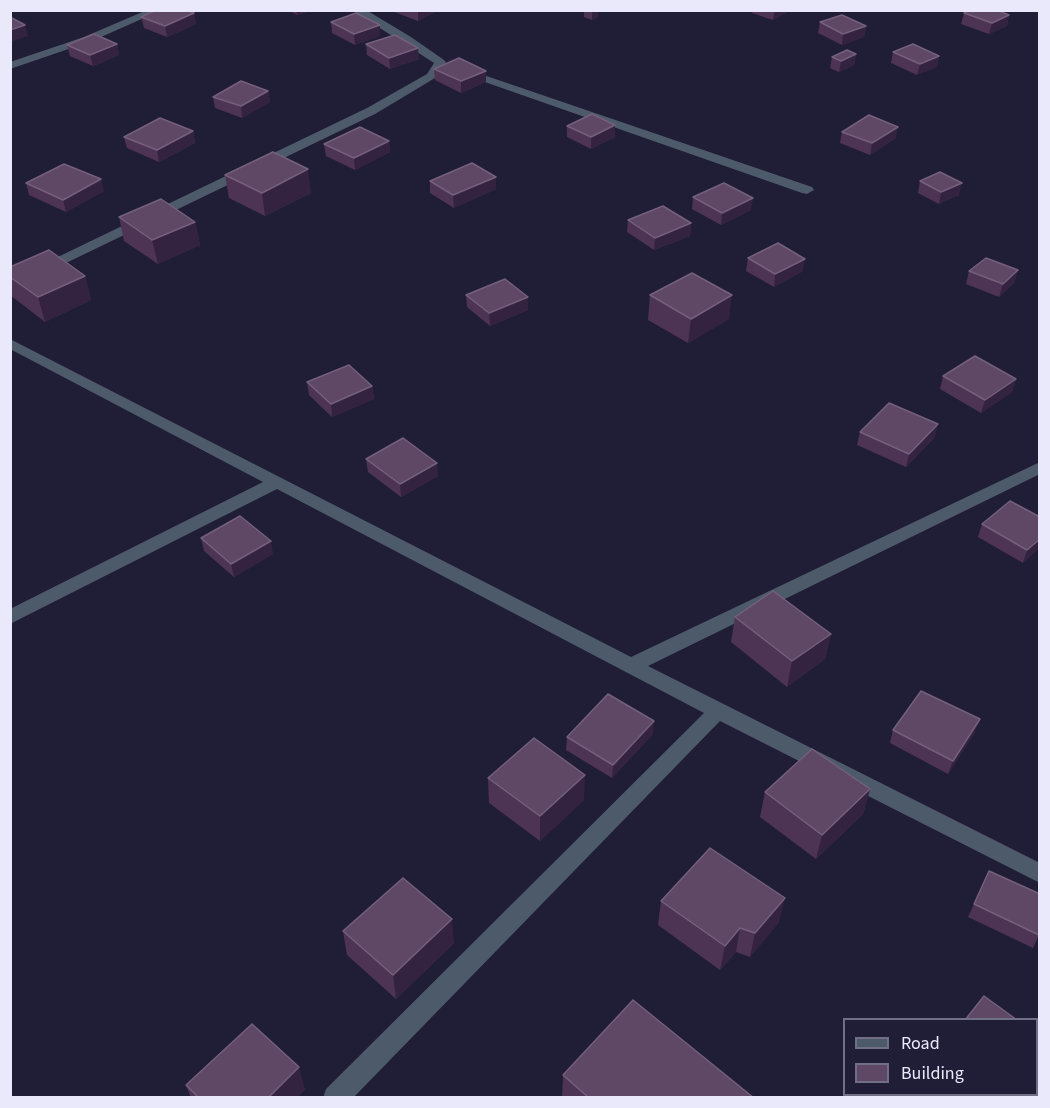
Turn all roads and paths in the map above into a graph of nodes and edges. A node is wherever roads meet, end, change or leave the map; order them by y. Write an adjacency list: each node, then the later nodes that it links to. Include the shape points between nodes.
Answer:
1 (157, 10): 4 (street)
2 (357, 10): 3 (street)
3 (440, 62): 5 (street); 6 (street, via 431,76 371,111)
4 (10, 66)
5 (807, 190)
6 (10, 286)
7 (10, 343): 9 (street)
8 (1040, 467): 11 (street)
9 (278, 481): 10 (street); 11 (street)
10 (10, 616)
11 (632, 666): 12 (street)
12 (718, 711): 13 (street); 14 (street)
13 (1040, 874)
14 (335, 1098)

